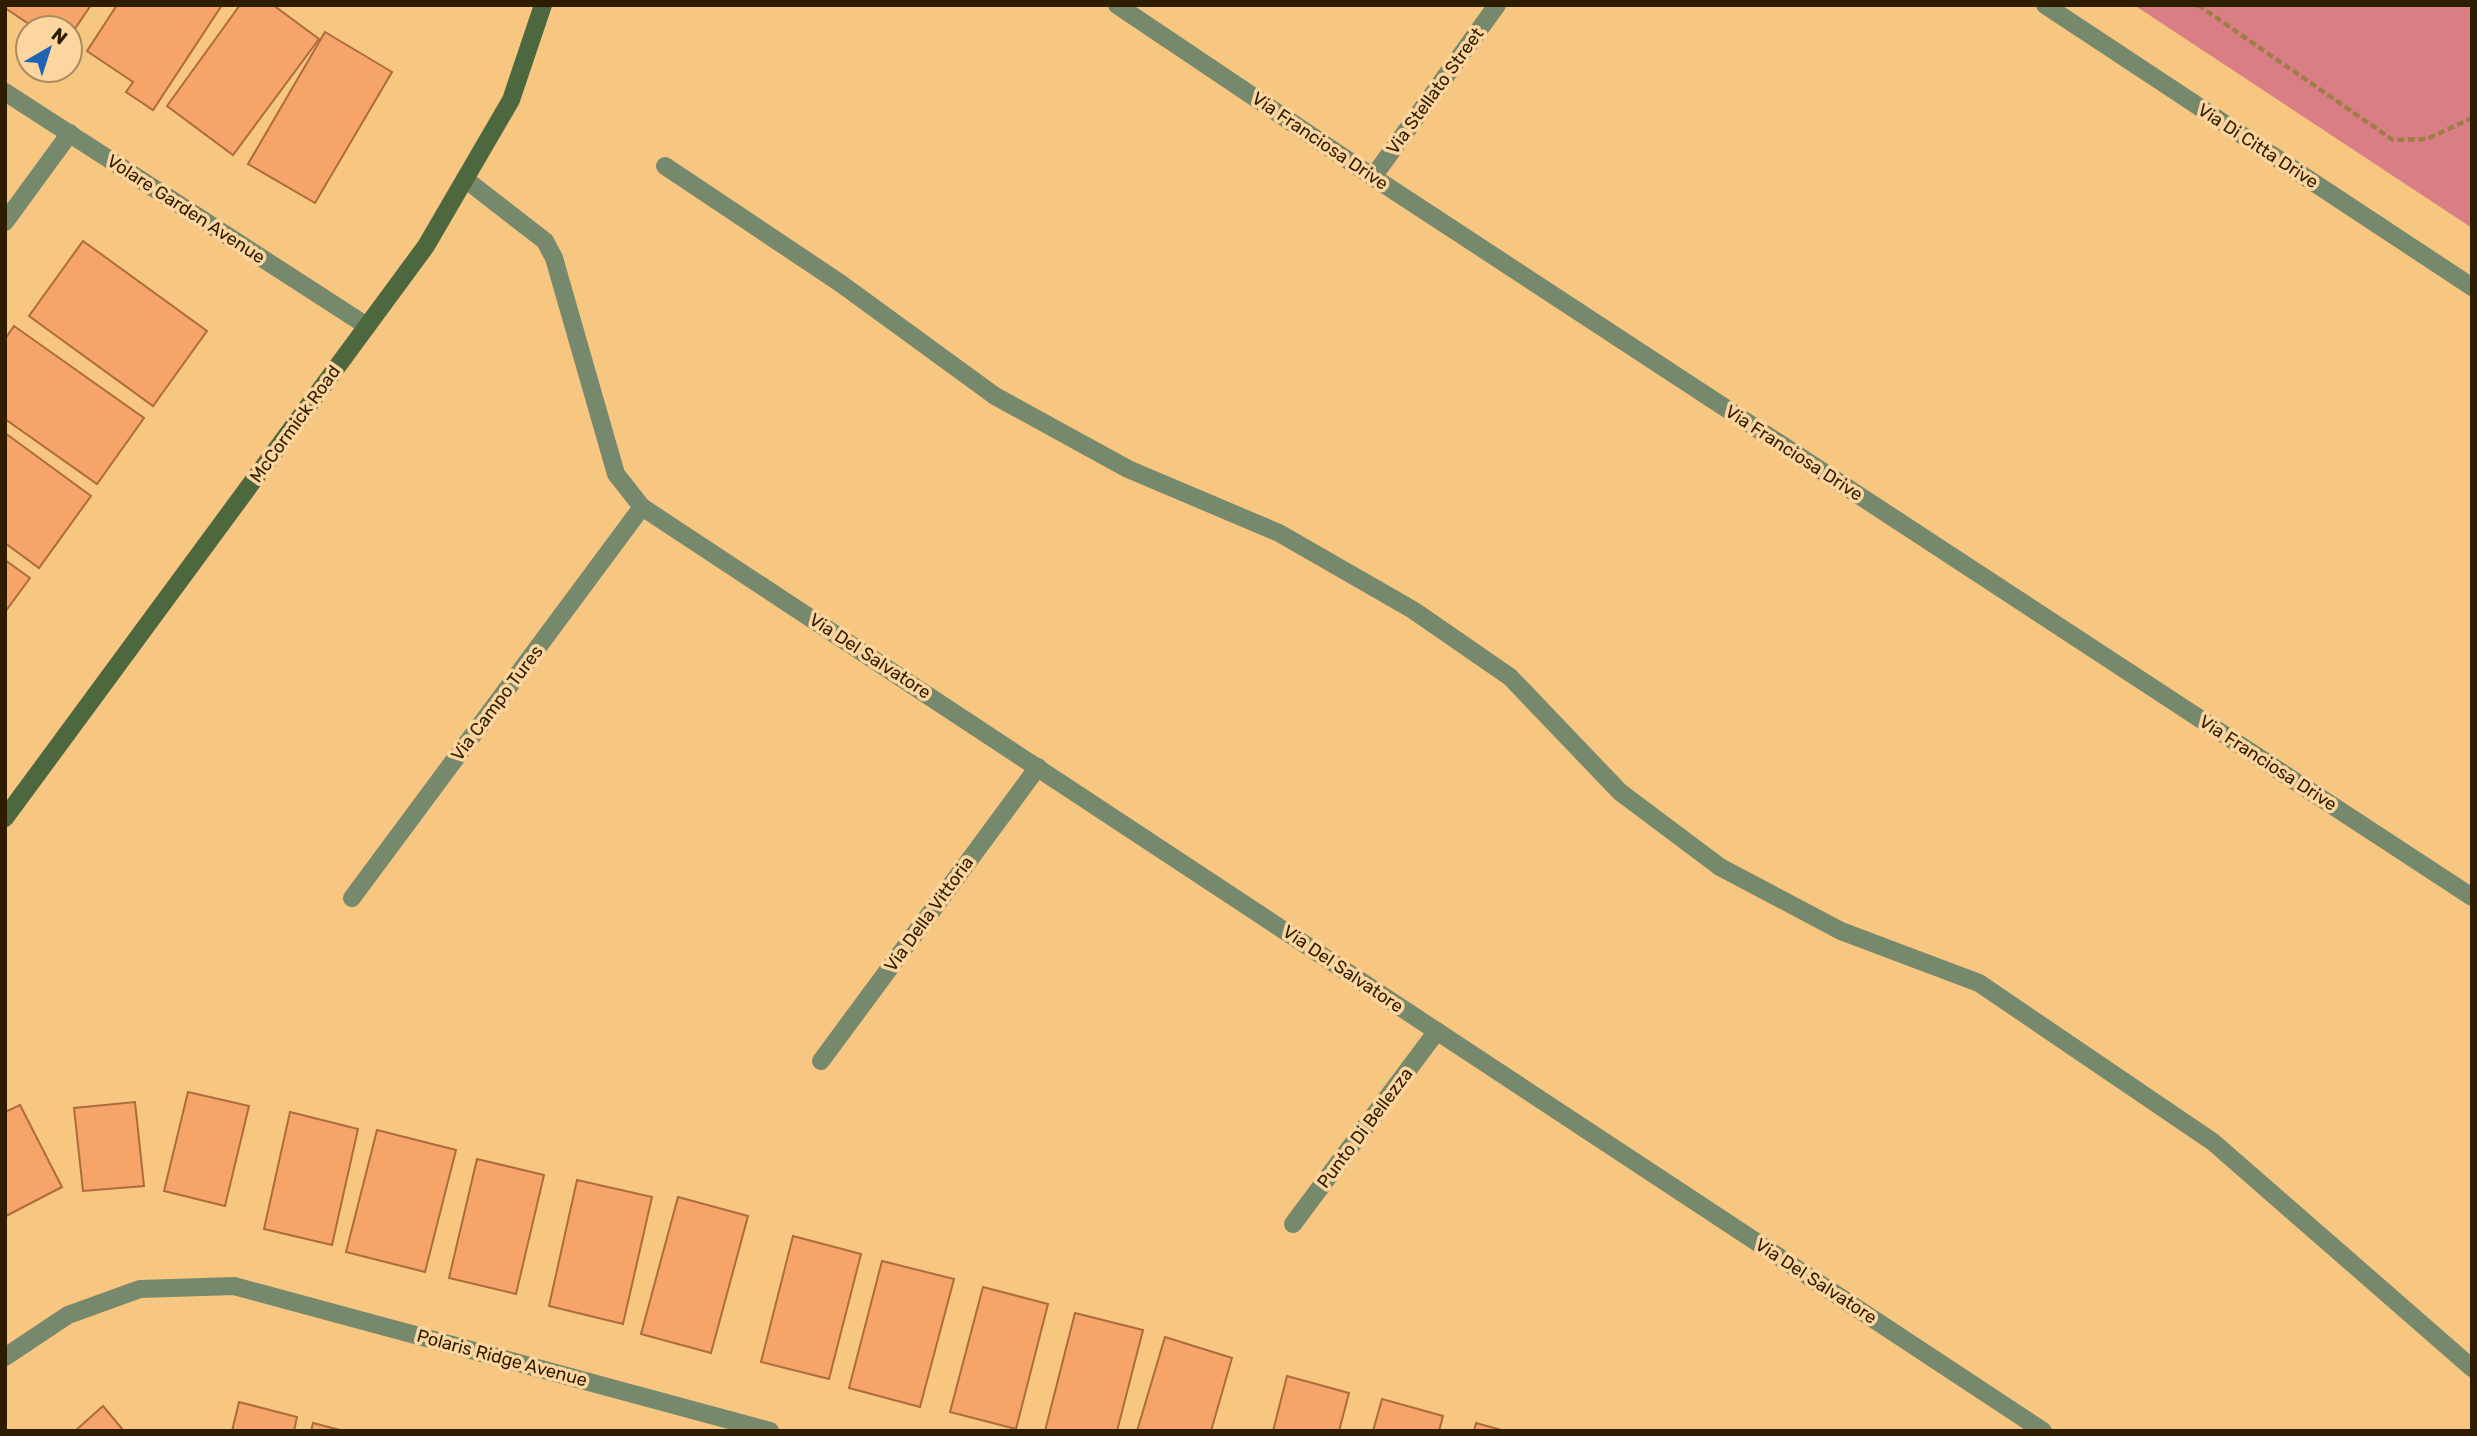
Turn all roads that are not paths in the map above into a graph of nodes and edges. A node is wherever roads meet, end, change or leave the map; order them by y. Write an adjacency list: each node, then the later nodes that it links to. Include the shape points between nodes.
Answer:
1 (543, 5): 9 (street, McCormick Road, via 511,100)
2 (1117, 5): 8 (street, Via Franciosa Drive)
3 (1497, 5): 8 (street, Via Stellato Street)
4 (2045, 5): 11 (street, Via Di Citta Drive)
5 (5, 92): 6 (street, Volare Garden Avenue)
6 (69, 133): 10 (street); 12 (street, Volare Garden Avenue)
7 (665, 166): 22 (street, via 840,283 995,396 1128,469 1279,533 1413,610 1510,677 1620,792 1720,867 1841,931 1979,983 2213,1142)
8 (1373, 177): 16 (street, Via Franciosa Drive)
9 (465, 179): 12 (street, McCormick Road, via 426,246); 13 (street, Via Del Salvatore, via 545,241 554,258 616,474)
10 (5, 222)
11 (2472, 287)
12 (367, 327): 15 (street, McCormick Road)
13 (642, 507): 14 (street, Via Del Salvatore); 17 (street, Via Campo Tures)
14 (1038, 766): 18 (street, Via Del Salvatore); 19 (street, Via Della Vittoria)
15 (5, 818)
16 (2472, 897)
17 (352, 898)
18 (1437, 1031): 20 (street, Punto Di Bellezza); 24 (street, Via Del Salvatore)
19 (821, 1061)
20 (1293, 1224)
21 (5, 1357): 23 (street, Polaris Ridge Avenue, via 68,1315 140,1289 234,1286)
22 (2472, 1368)
23 (770, 1431)
24 (2043, 1431)

